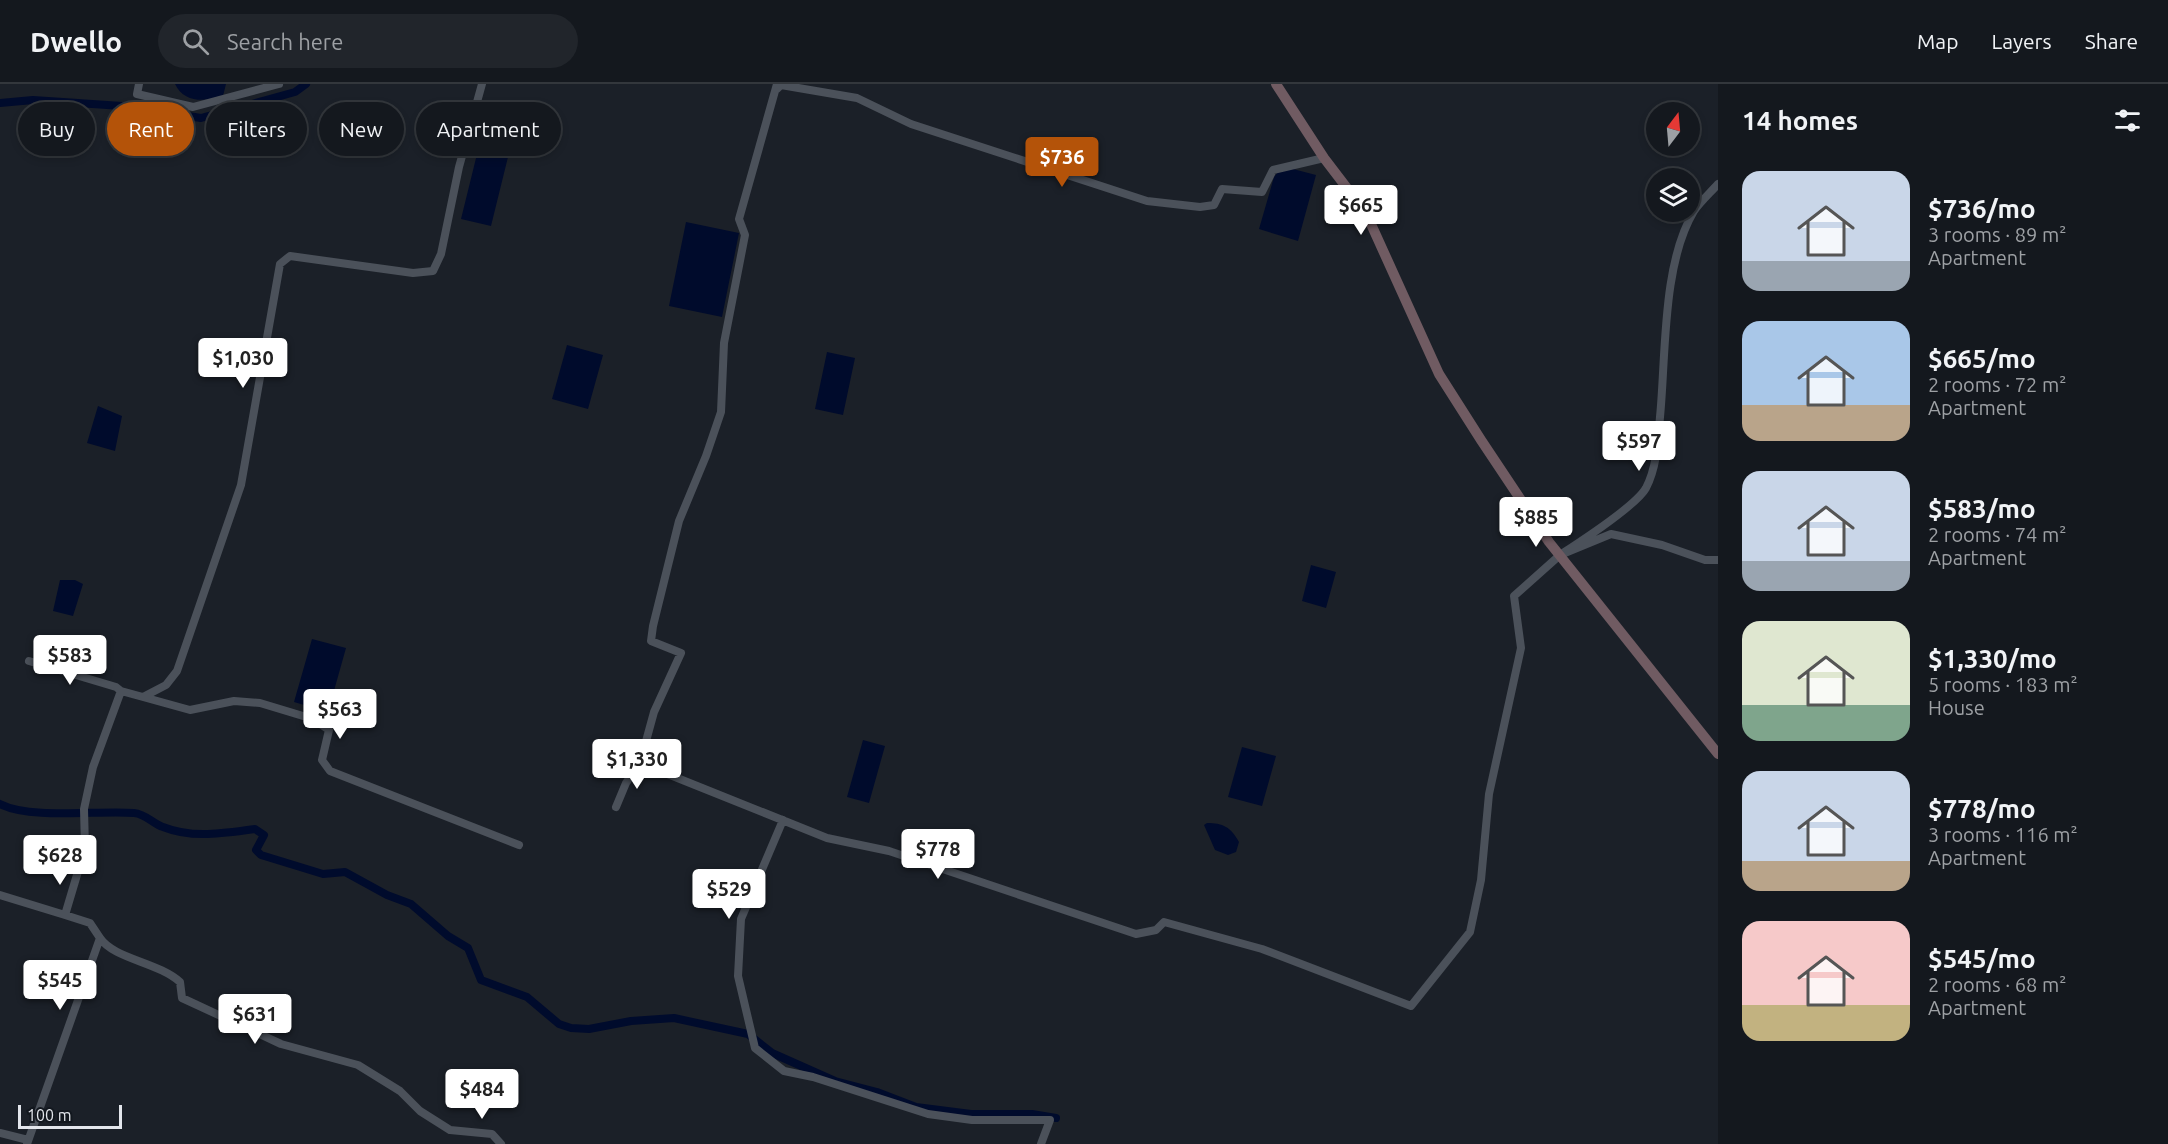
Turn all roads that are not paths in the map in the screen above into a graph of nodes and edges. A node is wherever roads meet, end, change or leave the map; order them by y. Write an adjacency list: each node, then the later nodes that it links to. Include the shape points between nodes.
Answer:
1 (139, 84): 2 (street, via 137,94 193,107)
2 (279, 84)
3 (482, 84): 12 (street, via 441,254 433,271 413,273 290,256 280,264 241,485 222,546 177,671 166,685)
4 (1276, 84): 6 (main road)
5 (777, 87): 6 (street, via 857,98 911,124 1147,201 1214,205 1222,189 1262,192 1273,171); 14 (street, via 739,219 746,235 724,343 721,412 679,521 653,626 651,641 681,653 654,712)
6 (1324, 158): 8 (main road, via 1366,213 1438,374)
7 (1718, 184): 8 (street, via 1694,211 1676,263 1668,302 1658,437 1649,481 1645,490 1603,526)
8 (1560, 555): 9 (street, via 1611,534 1705,560); 13 (main road); 16 (street, via 1515,596 1521,648 1489,794 1481,880 1470,932 1412,1006 1262,949 1164,922 1156,930 1136,934 889,851 827,838)
9 (1718, 560)
10 (29, 661): 11 (street)
11 (121, 691): 12 (street); 19 (street, via 93,767 84,809 85,848)
12 (143, 697): 17 (street, via 190,710 234,701 260,703 313,718 329,730 322,760 330,771)
13 (1718, 754)
14 (640, 763): 15 (street); 16 (street)
15 (616, 807)
16 (783, 820): 24 (street, via 741,919 738,976 755,1048 784,1071 928,1114 972,1120 1050,1120)
17 (519, 845)
18 (0, 895): 19 (street)
19 (65, 915): 20 (street, via 90,923)
20 (100, 938): 22 (street); 23 (street, via 106,947 168,971 180,982 183,998 281,1044 358,1065 400,1091 440,1125 450,1130 492,1134)
21 (0, 1133): 22 (street)
22 (27, 1142)
23 (501, 1144)
24 (1041, 1144)

